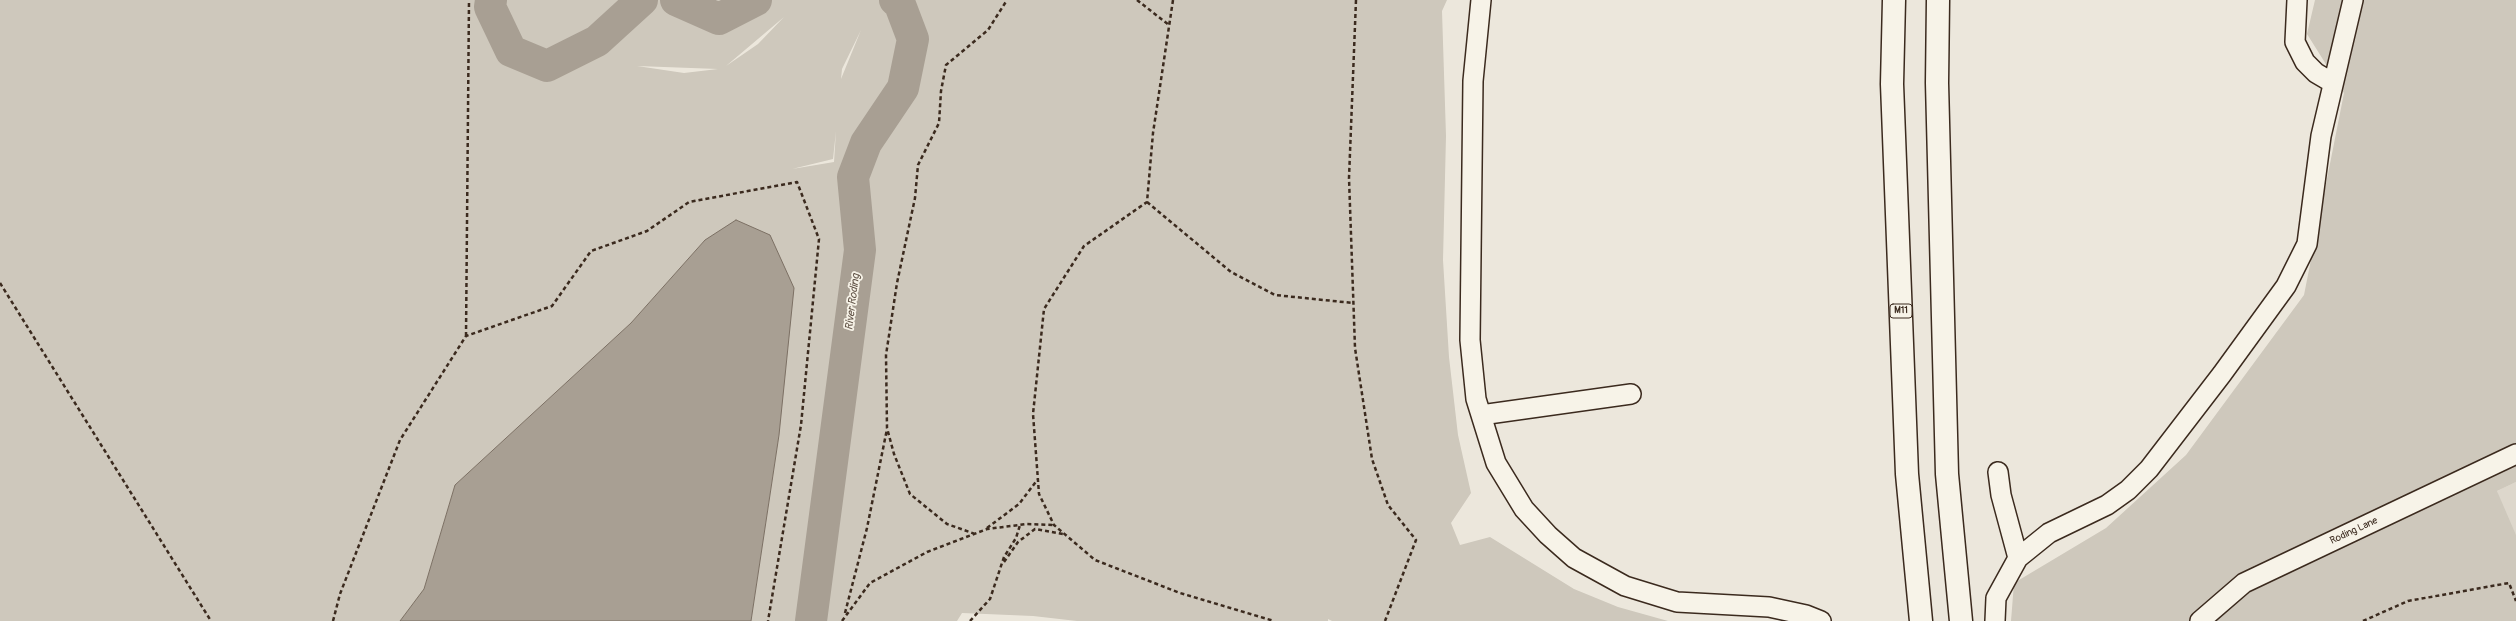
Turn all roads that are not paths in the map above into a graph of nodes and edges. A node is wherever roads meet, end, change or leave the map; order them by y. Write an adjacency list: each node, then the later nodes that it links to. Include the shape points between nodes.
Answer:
1 (1481, 0): 8 (street, via 1473,81 1470,340 1476,399)
2 (1894, 0): 13 (highway, M11, via 1892,84 1907,474)
3 (1938, 0): 14 (highway, via 1937,83 1947,474)
4 (2297, 0): 6 (street, via 2295,42 2305,62 2316,73)
5 (2353, 0): 6 (street)
6 (2333, 83): 11 (street, via 2321,136 2307,244 2286,286 2149,469 2128,490 2107,505 2049,533)
7 (1631, 394): 8 (street)
8 (1481, 415): 12 (street, via 1496,463 1524,509 1574,558 1624,586 1677,602 1769,607)
9 (2516, 454): 16 (street, Roding Lane, via 2244,584)
10 (1998, 472): 11 (street, via 2001,495)
11 (2018, 558): 15 (street, via 1996,598)
12 (1821, 621)
13 (1921, 621)
14 (1961, 621)
15 (1995, 621)
16 (2200, 621)

